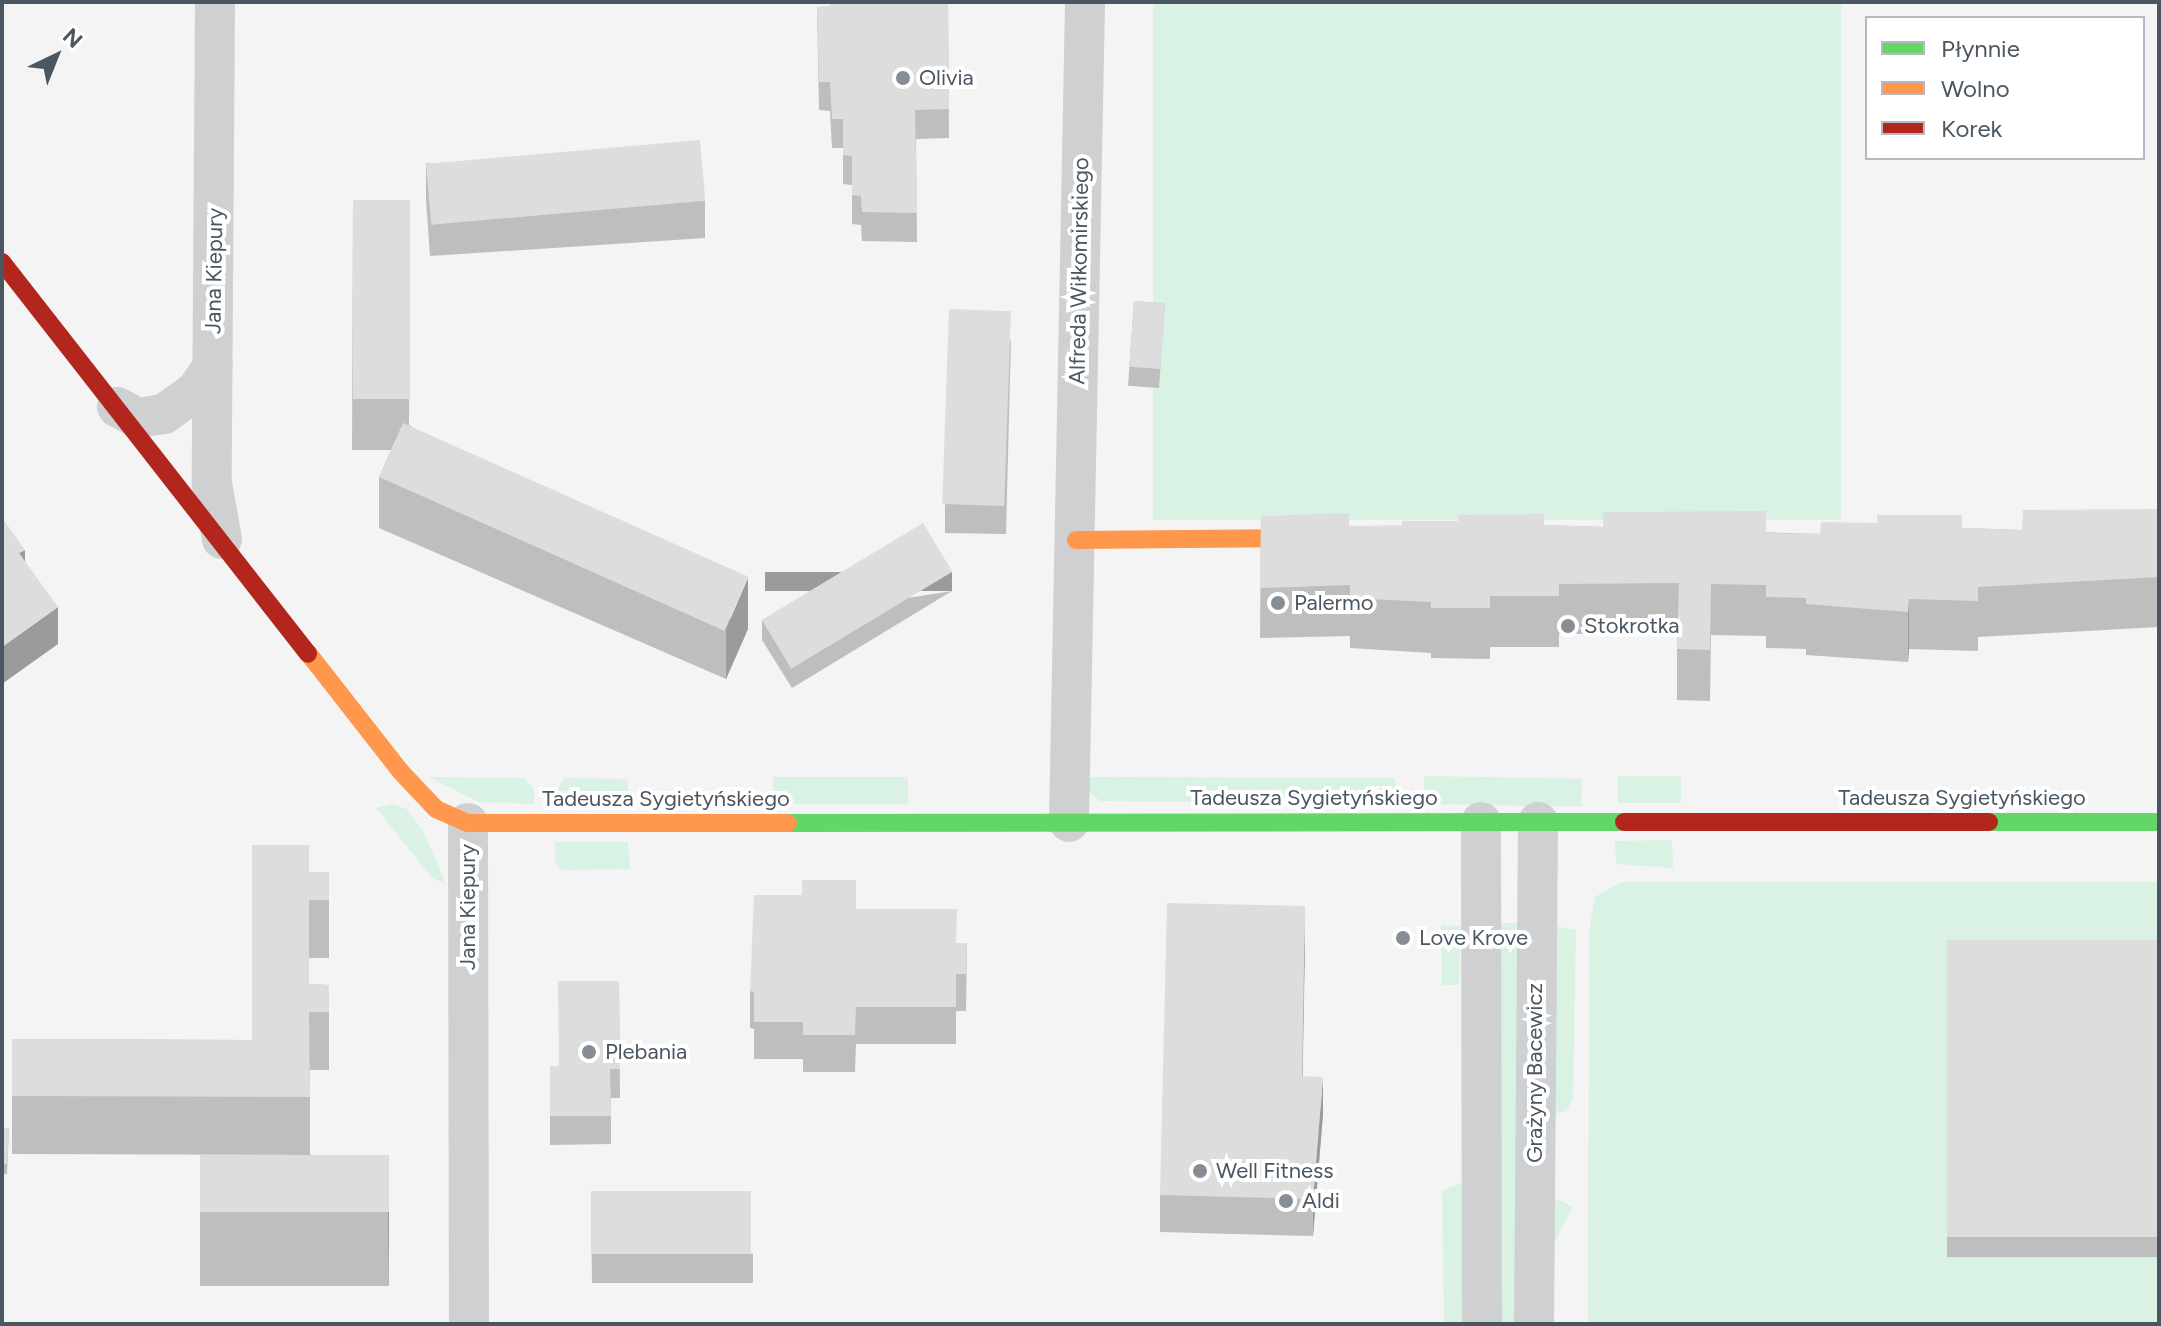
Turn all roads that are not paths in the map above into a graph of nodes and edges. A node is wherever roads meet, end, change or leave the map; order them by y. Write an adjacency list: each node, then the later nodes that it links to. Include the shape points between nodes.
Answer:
1 (215, 2): 4 (street, Jana Kiepury)
2 (1085, 2): 8 (street, Alfreda Wiłkomirskiego)
3 (2, 262): 5 (street, Jana Kiepury)
4 (213, 366): 5 (street, via 196,391 164,414 138,418); 7 (street, Jana Kiepury, via 212,484)
5 (117, 407): 7 (street, Jana Kiepury)
6 (1341, 538): 8 (street)
7 (222, 539): 13 (street, Jana Kiepury, via 401,772 436,809)
8 (1076, 540): 9 (street, Alfreda Wiłkomirskiego)
9 (1069, 822): 10 (street, Tadeusza Sygietyńskiego); 13 (street, Tadeusza Sygietyńskiego)
10 (1481, 822): 11 (street, Tadeusza Sygietyńskiego); 15 (street)
11 (1538, 822): 12 (street, Tadeusza Sygietyńskiego); 16 (street, Grażyny Bacewicz)
12 (2159, 822)
13 (468, 823): 14 (street, Jana Kiepury)
14 (469, 1324)
15 (1482, 1324)
16 (1534, 1324)

